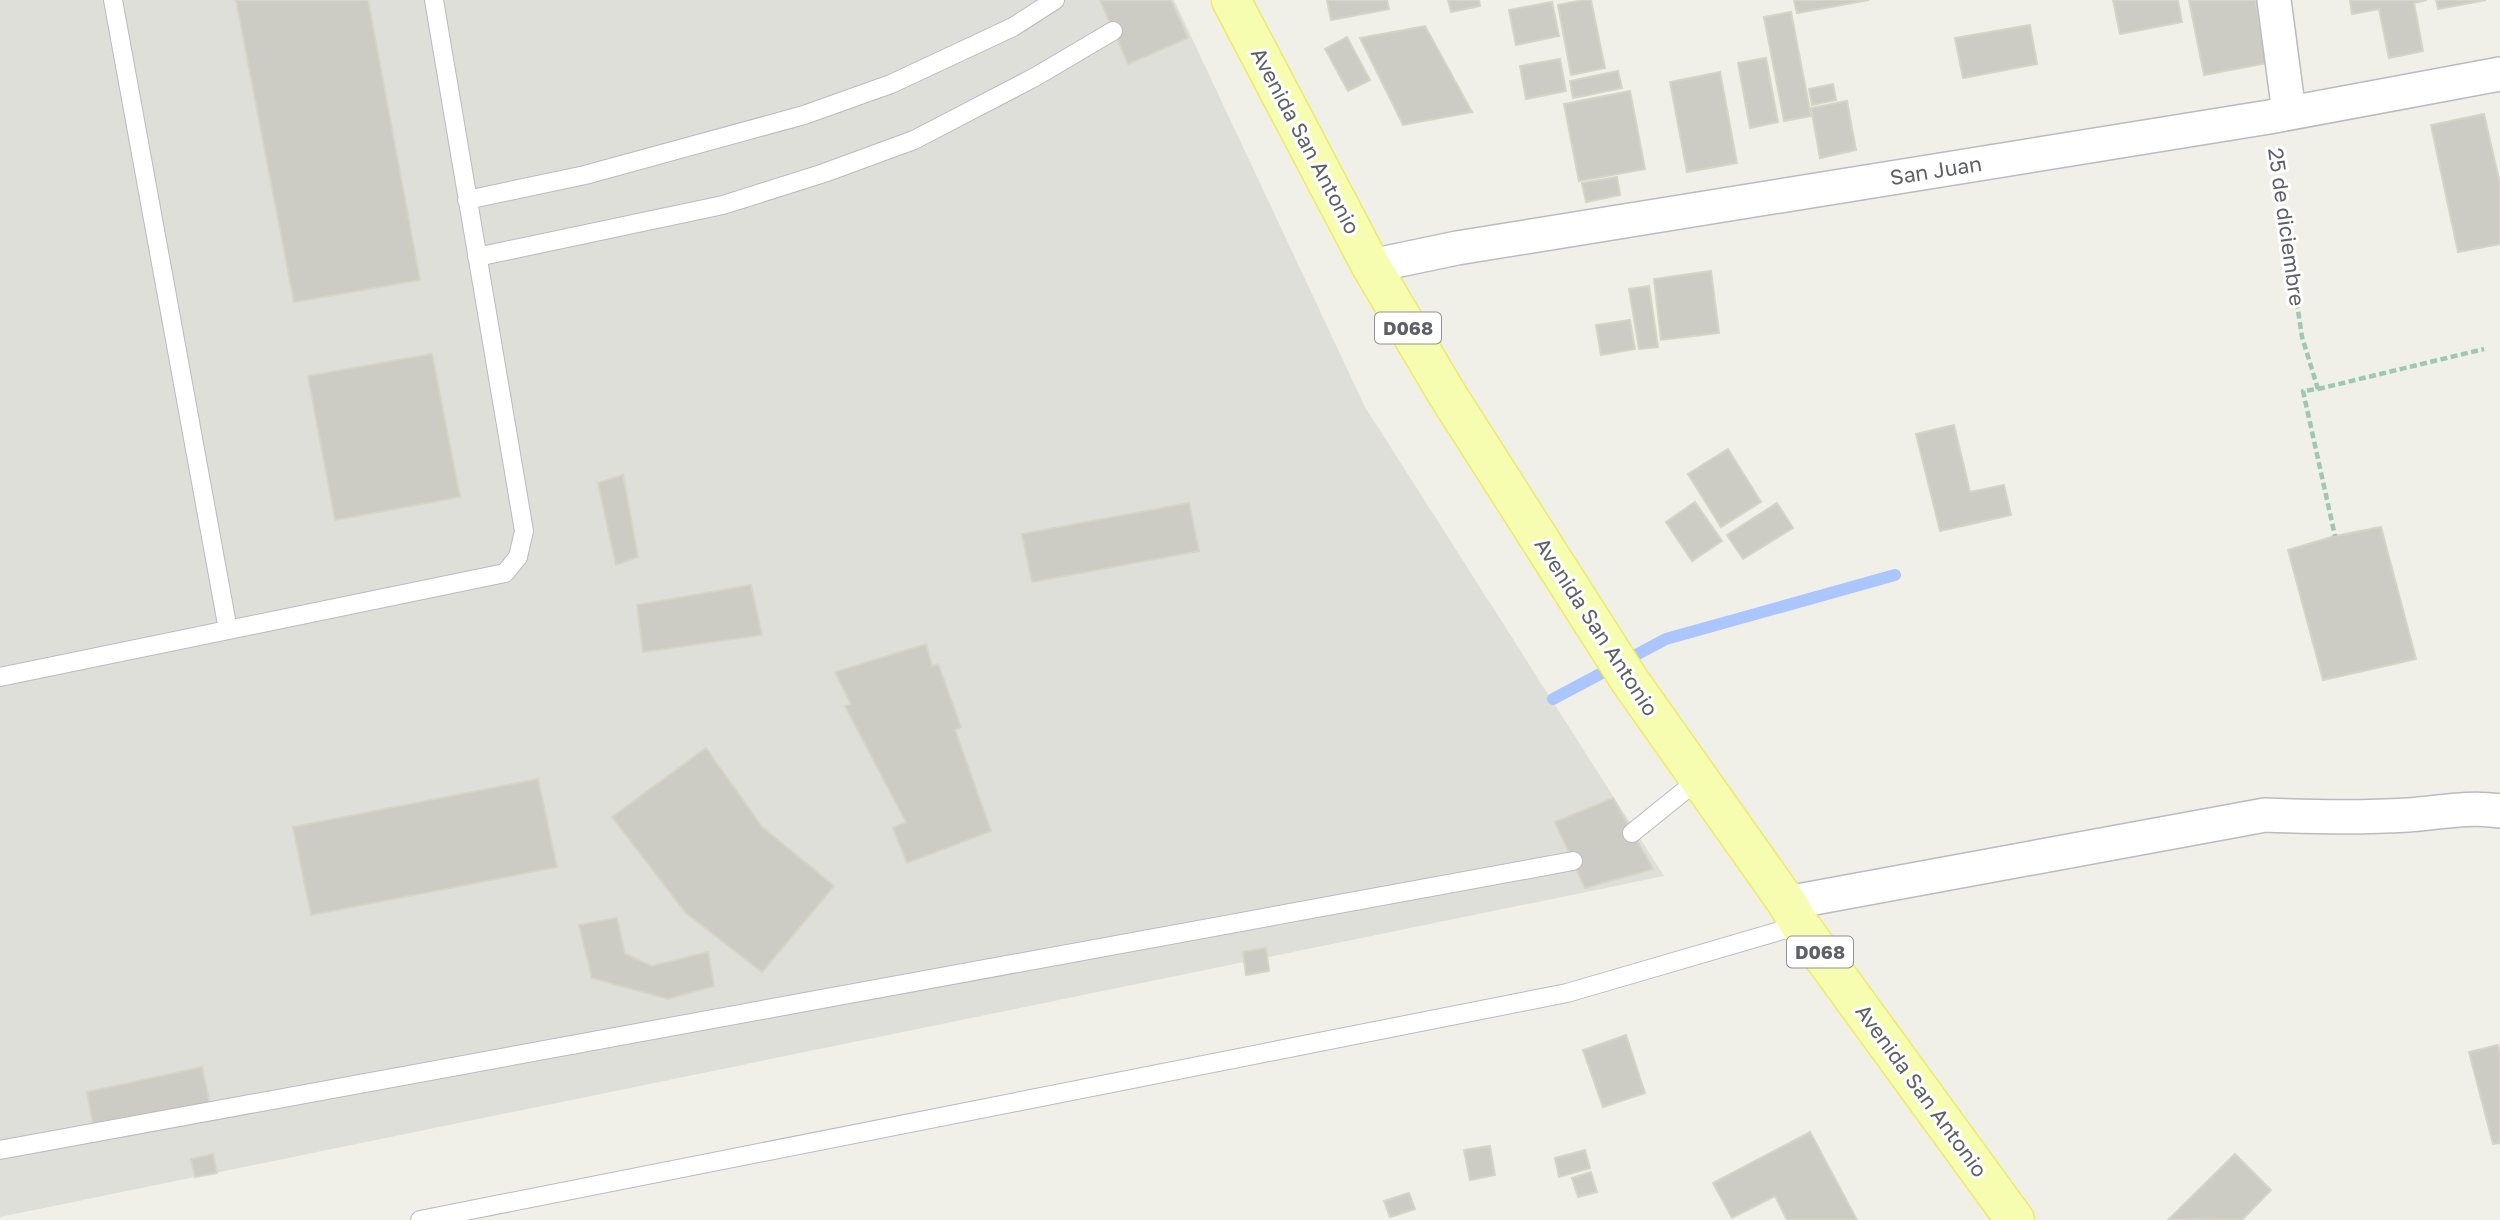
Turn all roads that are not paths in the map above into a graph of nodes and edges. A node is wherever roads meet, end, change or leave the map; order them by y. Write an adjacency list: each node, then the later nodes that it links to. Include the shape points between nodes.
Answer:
1 (113, 0): 12 (lane)
2 (434, 0): 9 (lane)
3 (1055, 0): 9 (lane, via 1013,27 891,84 804,115 585,175)
4 (1231, 0): 11 (main road, Avenida San Antonio / D068)
5 (2274, 0): 8 (street)
6 (1113, 31): 10 (lane, via 915,140 824,173 723,205)
7 (2500, 74): 8 (street, San Juan)
8 (2279, 115): 11 (street, San Juan, via 1457,248)
9 (467, 200): 10 (lane)
10 (477, 257): 12 (lane, via 524,531 518,557 505,573)
11 (1371, 266): 14 (main road, Avenida San Antonio / D068, via 1605,644)
12 (228, 631): 13 (lane)
13 (0, 677)
14 (1699, 779): 16 (lane); 18 (main road, Avenida San Antonio / D068)
15 (2500, 811): 18 (street, via 2265,815)
16 (1632, 833)
17 (1573, 862): 19 (lane)
18 (1794, 914): 20 (lane, via 1567,993); 21 (main road, Avenida San Antonio / D068)
19 (0, 1150)
20 (420, 1220)
21 (2015, 1220)

